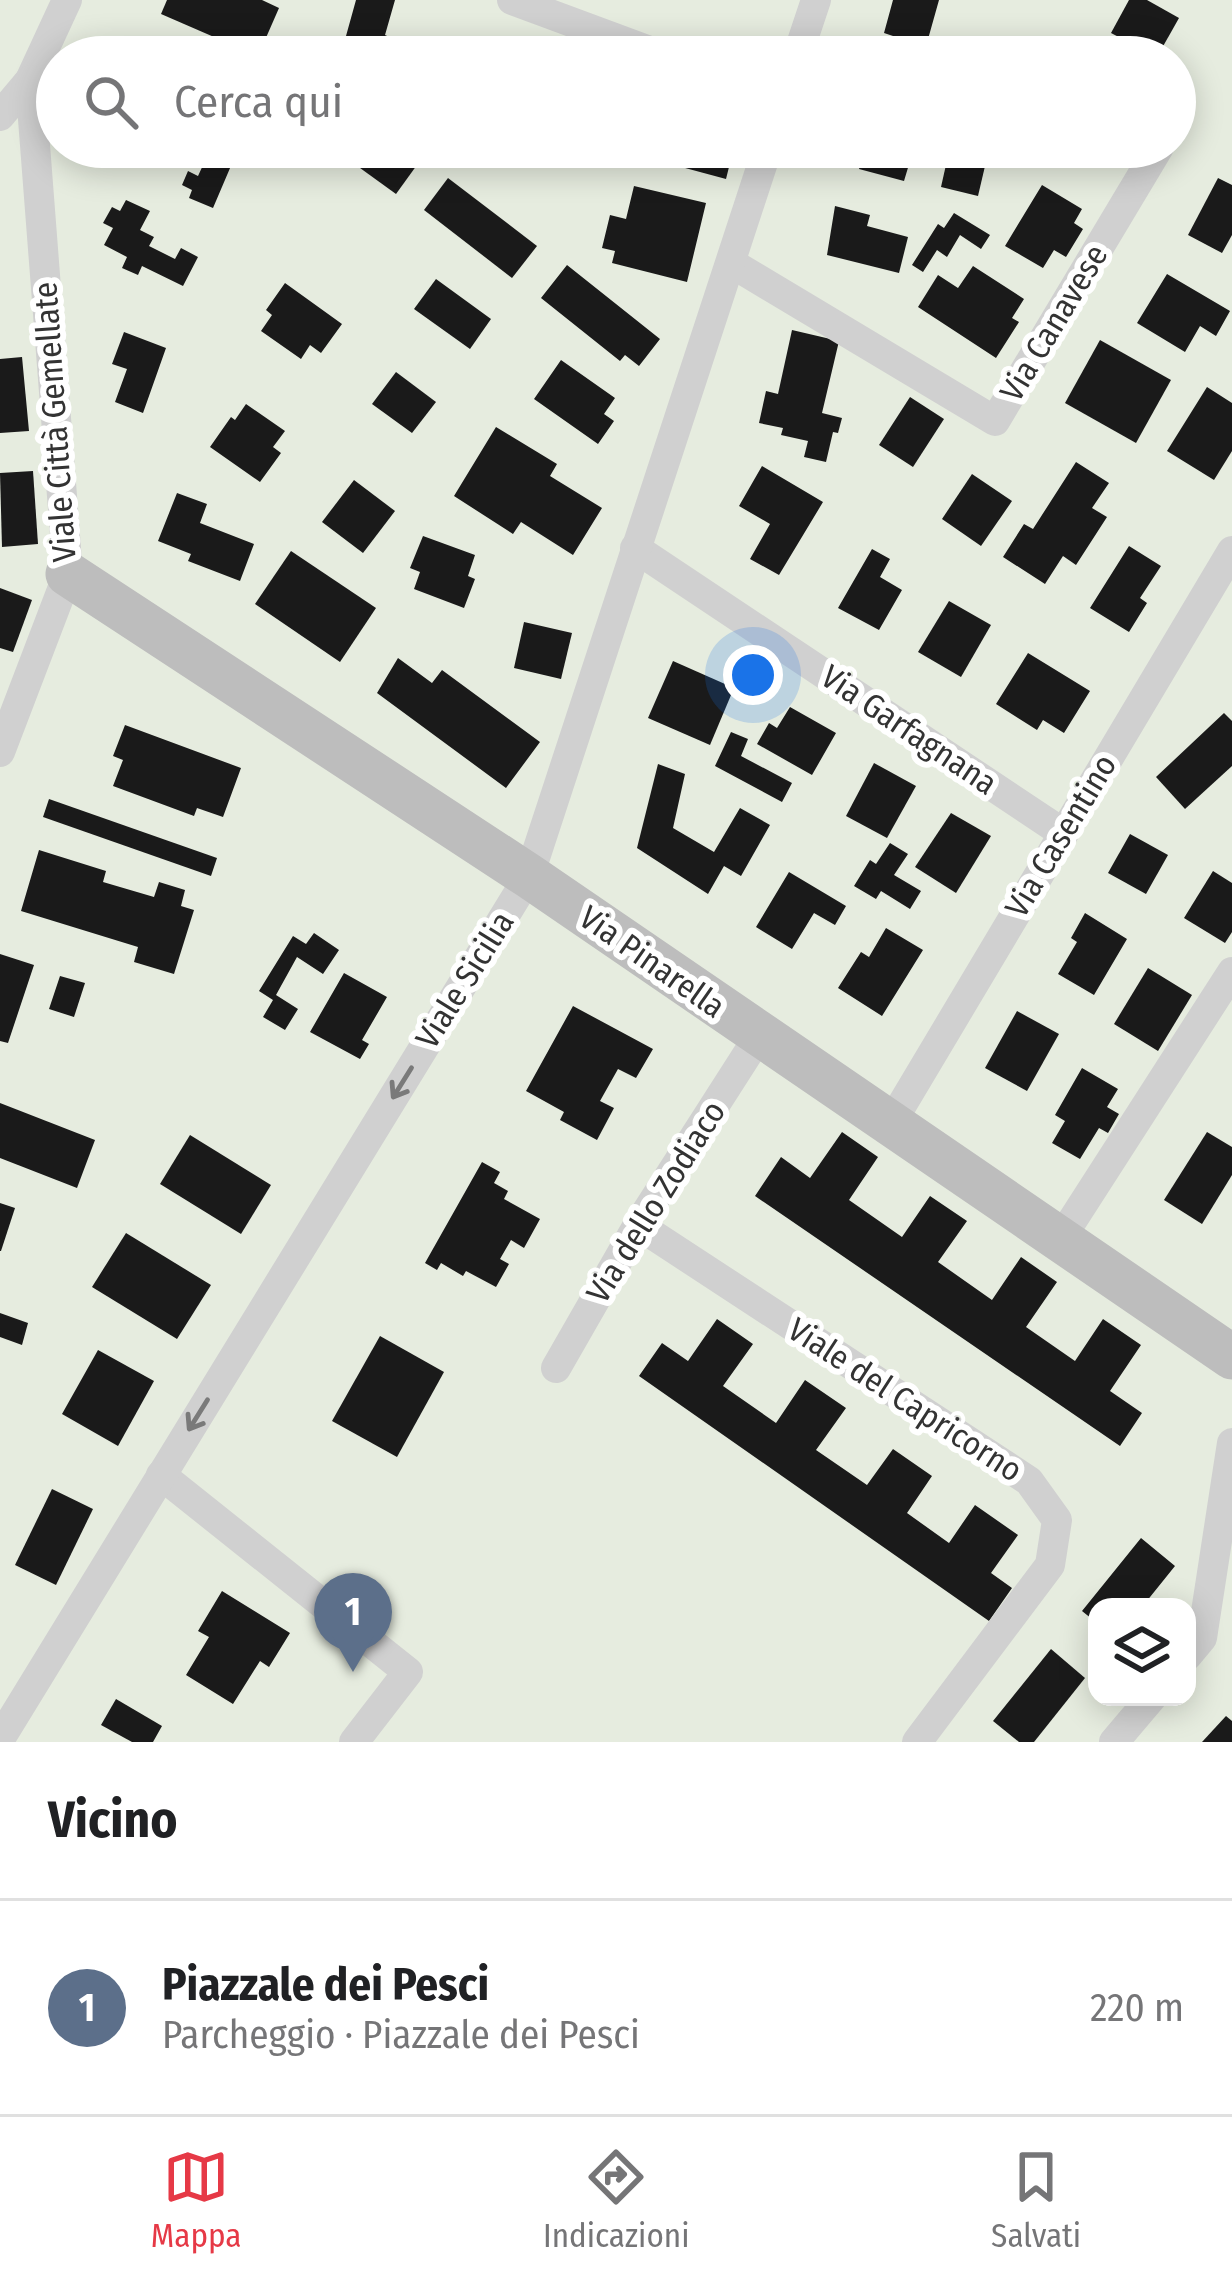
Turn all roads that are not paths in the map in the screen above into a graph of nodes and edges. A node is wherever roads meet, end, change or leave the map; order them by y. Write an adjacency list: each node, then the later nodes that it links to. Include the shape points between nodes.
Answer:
1 (67, 0): 5 (street)
2 (512, 0): 4 (street)
3 (816, 0): 7 (street)
4 (557, 7): 6 (street)
5 (50, 36)
6 (620, 36)
7 (804, 36)
8 (36, 67): 9 (street)
9 (30, 80): 10 (street); 11 (street, Viale Città Gemellate)
10 (0, 116)
11 (36, 158)
12 (37, 168): 18 (street, Viale Città Gemellate)
13 (761, 168): 15 (street, Viale Sicilia)
14 (1146, 168): 15 (street, Via Canavese, via 995,422)
15 (731, 263): 16 (street, Viale Sicilia)
16 (635, 548): 20 (street, Via Garfagnana); 21 (street, Viale Sicilia)
17 (1232, 550): 20 (street, Via Casentino)
18 (68, 574): 19 (street, Viale Città Gemellate); 21 (street, Via Pinarella)
19 (0, 752)
20 (1063, 833): 24 (street, Via Casentino)
21 (529, 876): 23 (street, Via Pinarella); 30 (street, Viale Sicilia, one-way to 30)
22 (1232, 972): 26 (street)
23 (758, 1036): 24 (street, Via Pinarella); 25 (street, Via dello Zodiaco)
24 (891, 1123): 26 (street, Via Pinarella)
25 (638, 1225): 28 (street, Via dello Zodiaco); 35 (street, Viale del Capricorno, via 1029,1481 1057,1520 1050,1565)
26 (1061, 1238): 27 (street, Via Pinarella)
27 (1232, 1357)
28 (556, 1368)
29 (1232, 1443): 31 (street)
30 (161, 1475): 33 (street, Viale Sicilia); 34 (street, via 408,1672)
31 (1196, 1645)
32 (1144, 1706): 36 (street)
33 (0, 1738)
34 (353, 1742)
35 (917, 1742)
36 (1114, 1742)

